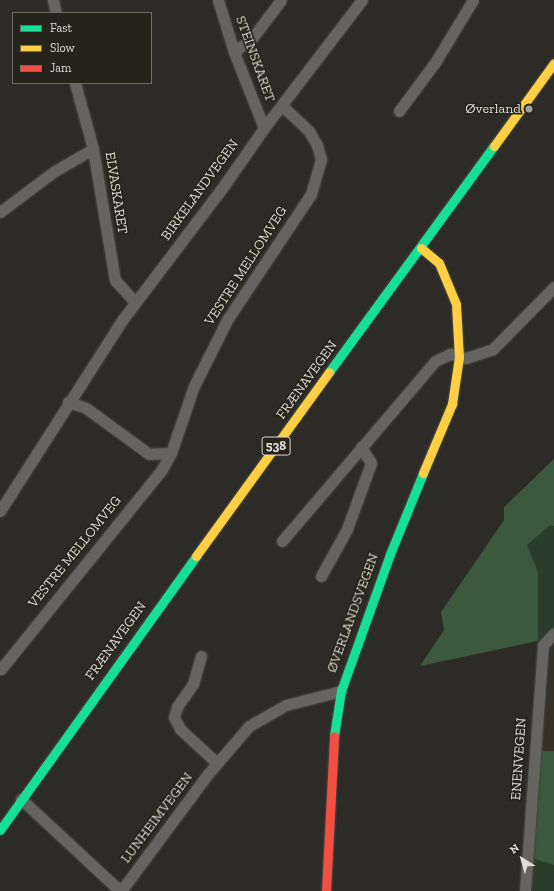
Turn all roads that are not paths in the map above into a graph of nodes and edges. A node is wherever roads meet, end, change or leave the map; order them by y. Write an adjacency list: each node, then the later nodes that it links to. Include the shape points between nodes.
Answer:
1 (53, 0): 6 (street)
2 (218, 0): 7 (street, STEINSKARET)
3 (281, 0): 7 (street, via 252,37)
4 (362, 0): 10 (street, BIRKELANDVEGEN)
5 (473, 0): 11 (street, via 436,61)
6 (56, 12)
7 (234, 52): 12 (street, STEINSKARET)
8 (554, 63): 15 (main road, FRÆNAVEGEN / 538)
9 (75, 84): 13 (street, ELVASKARET)
10 (282, 106): 12 (street, BIRKELANDVEGEN); 21 (street, VESTRE MELLOMVEG, via 309,131 317,145 321,159 318,177 311,194 227,320 194,386)
11 (399, 111)
12 (264, 128): 17 (street, BIRKELANDVEGEN, via 225,184)
13 (93, 149): 14 (street, via 53,172); 17 (street, ELVASKARET, via 115,280)
14 (0, 212)
15 (421, 248): 18 (main road, ØVERLANDSVEGEN, via 439,263 456,304); 30 (main road, FRÆNAVEGEN / 538)
16 (554, 288): 18 (street, via 494,349 484,354)
17 (135, 302): 19 (street, BIRKELANDVEGEN)
18 (459, 357): 20 (street, via 450,354 435,360); 28 (main road, ØVERLANDSVEGEN, via 452,404 390,554)
19 (68, 402): 21 (street, via 86,408 149,454); 22 (street, BIRKELANDVEGEN)
20 (361, 447): 23 (street); 24 (street, via 371,463 347,529)
21 (171, 453): 27 (street, VESTRE MELLOMVEG, via 161,471)
22 (0, 511)
23 (282, 541)
24 (321, 576)
25 (554, 633): 34 (street, ENENVEGEN, via 544,645)
26 (201, 656): 29 (street, via 193,684 177,707 174,717 180,729)
27 (1, 669)
28 (341, 690): 29 (street, LUNHEIMVEGEN, via 286,705 255,722); 33 (main road, ØVERLANDSVEGEN, via 334,733)
29 (217, 763): 32 (street, LUNHEIMVEGEN)
30 (21, 799): 31 (main road, FRÆNAVEGEN / 538); 32 (street, LUNHEIMVEGEN)
31 (0, 830)
32 (120, 891)
33 (326, 891)
34 (525, 891)

